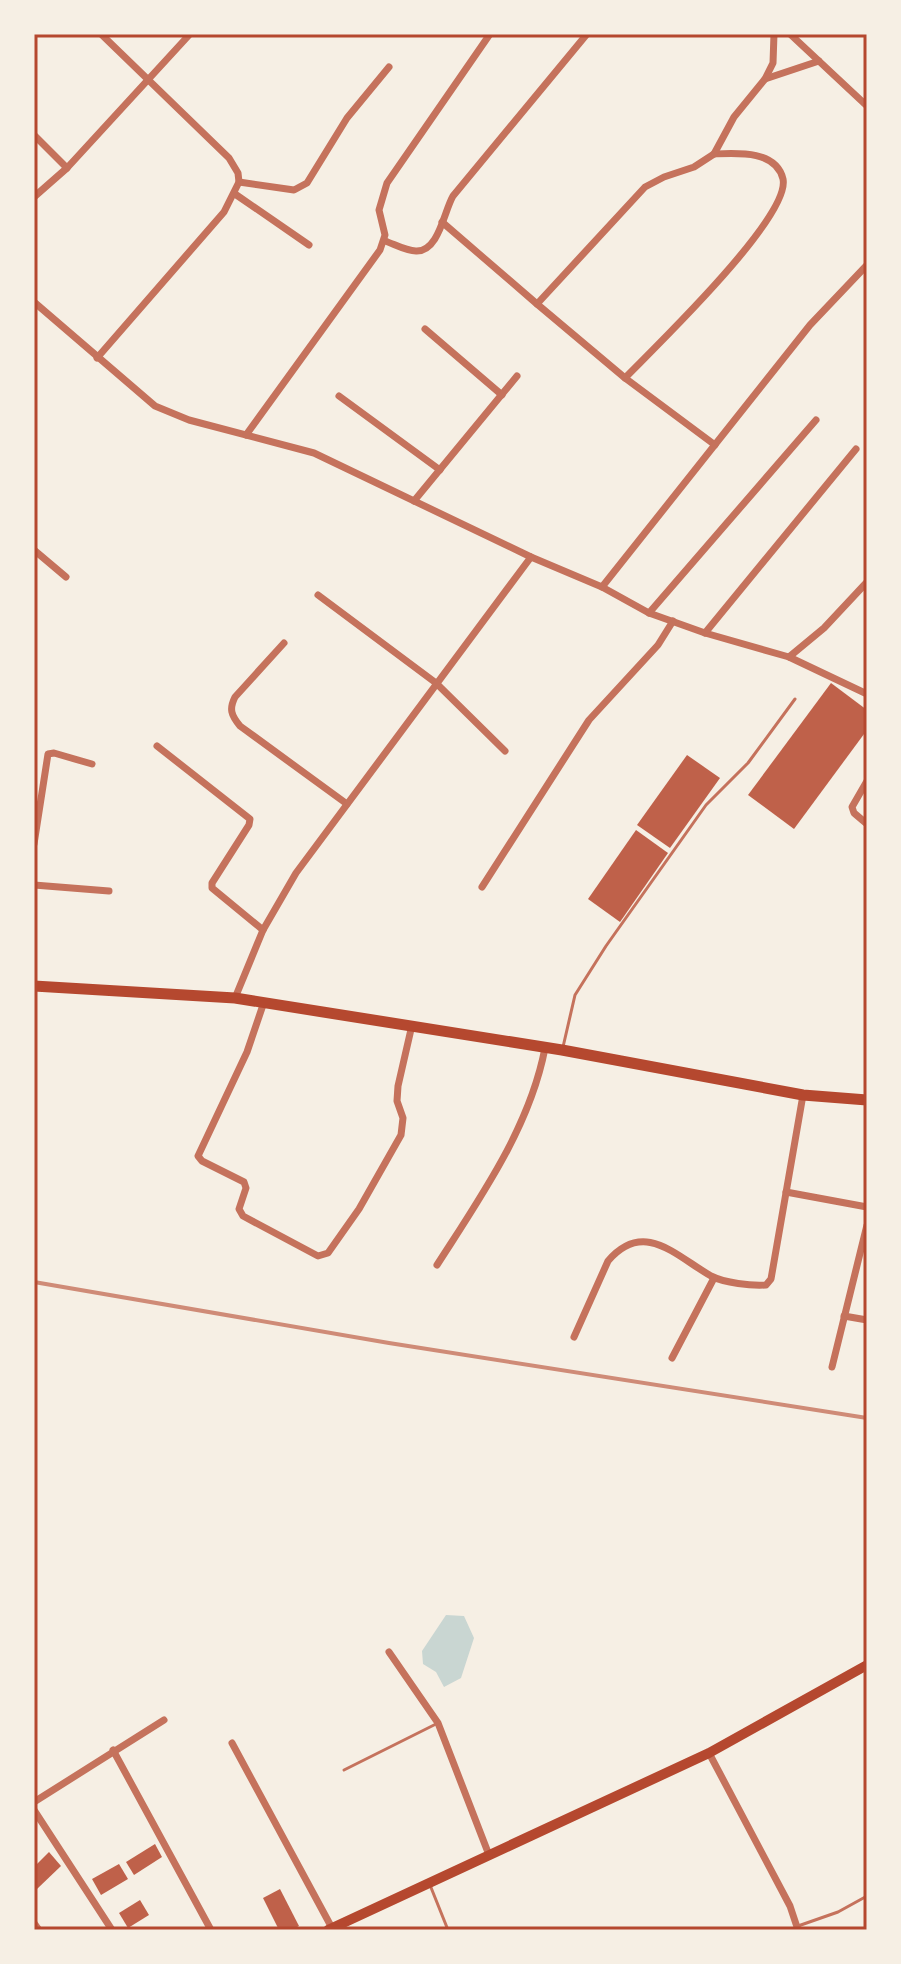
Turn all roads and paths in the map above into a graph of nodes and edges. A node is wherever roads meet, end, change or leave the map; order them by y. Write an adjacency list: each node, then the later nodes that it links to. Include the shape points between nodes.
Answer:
1 (101, 34): 10 (street)
2 (190, 34): 10 (street)
3 (490, 34): 19 (street, via 387,183 379,210)
4 (587, 34): 18 (street, via 453,196)
5 (774, 34): 9 (street, via 773,63)
6 (790, 34): 7 (street)
7 (819, 61): 9 (street); 11 (street)
8 (389, 67): 15 (street, via 347,118 302,188)
9 (765, 79): 13 (street, via 734,117)
10 (148, 82): 14 (street); 15 (street, via 229,158)
11 (867, 106)
12 (34, 135): 14 (street)
13 (714, 154): 23 (street, via 645,187); 27 (street, via 766,159 784,181 781,197 738,261)
14 (67, 168): 17 (street)
15 (239, 182): 16 (street)
16 (235, 194): 20 (street); 25 (street)
17 (34, 197)
18 (442, 222): 19 (street, via 437,237 422,250); 23 (street)
19 (385, 241): 31 (street)
20 (309, 245)
21 (867, 265): 32 (street, via 810,325)
22 (34, 302): 25 (street)
23 (537, 304): 27 (street)
24 (425, 329): 28 (street)
25 (97, 358): 31 (street, via 155,406)
26 (517, 376): 28 (street)
27 (625, 378): 32 (street)
28 (502, 395): 34 (street)
29 (339, 396): 34 (street)
30 (816, 420): 42 (street)
31 (246, 435): 35 (street, via 314,453)
32 (715, 445): 40 (street)
33 (856, 449): 44 (street)
34 (440, 470): 35 (street)
35 (414, 501): 37 (street)
36 (34, 550): 38 (street)
37 (531, 557): 40 (street); 47 (street)
38 (66, 577)
39 (867, 582): 46 (street)
40 (602, 587): 42 (street)
41 (318, 595): 47 (street)
42 (649, 613): 43 (street)
43 (673, 621): 44 (street); 59 (street, via 658,645 589,720)
44 (705, 633): 46 (street)
45 (284, 643): 54 (street, via 235,697 233,717)
46 (789, 657): 48 (street)
47 (436, 683): 51 (street); 54 (street)
48 (867, 694)
49 (795, 699): 67 (lane, via 748,763 706,805 585,977 569,1014)
50 (157, 746): 61 (street, via 250,819 212,888)
51 (505, 751)
52 (92, 764): 56 (street, via 48,754)
53 (867, 781): 55 (street, via 852,807)
54 (347, 804): 61 (street, via 296,873)
55 (867, 824)
56 (36, 828): 57 (street)
57 (34, 844)
58 (34, 885): 60 (street)
59 (482, 887)
60 (109, 891)
61 (263, 930): 63 (street)
62 (34, 986): 63 (highway)
63 (235, 998): 64 (highway)
64 (264, 1002): 65 (highway); 65 (street, via 247,1052 198,1156 244,1182 239,1209 243,1216 318,1256 328,1253 359,1209 401,1135 398,1086)
65 (412, 1025): 66 (highway)
66 (545, 1048): 67 (highway); 73 (street, via 539,1082 492,1179)
67 (562, 1050): 68 (highway)
68 (803, 1095): 69 (highway); 70 (street)
69 (867, 1100)
70 (786, 1192): 71 (street); 74 (street, via 766,1285)
71 (867, 1207)
72 (867, 1225): 75 (street)
73 (437, 1265)
74 (714, 1278): 77 (street, via 658,1244 636,1241 608,1261); 78 (street)
75 (844, 1316): 76 (street); 79 (street)
76 (867, 1320)
77 (574, 1337)
78 (672, 1358)
79 (832, 1367)
80 (389, 1652): 83 (street)
81 (867, 1665): 86 (main road)
82 (164, 1720): 85 (street)
83 (438, 1723): 87 (lane); 90 (street)
84 (232, 1743): 95 (street)
85 (113, 1750): 88 (street); 98 (street)
86 (709, 1753): 90 (main road); 94 (street)
87 (344, 1770)
88 (34, 1802)
89 (34, 1810): 97 (street)
90 (489, 1855): 91 (main road)
91 (429, 1884): 95 (main road); 99 (lane)
92 (867, 1896): 94 (lane)
93 (34, 1923): 96 (street)
94 (798, 1928)
95 (330, 1929)
96 (39, 1930)
97 (112, 1930)
98 (211, 1930)
99 (448, 1930)

